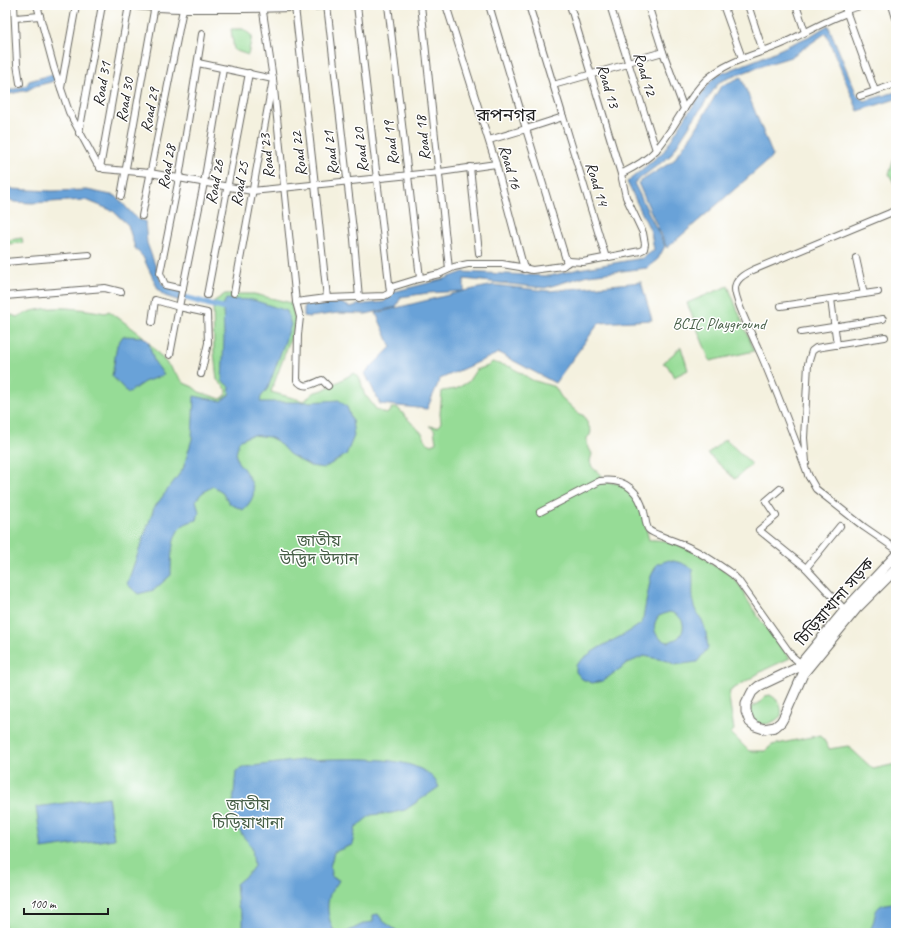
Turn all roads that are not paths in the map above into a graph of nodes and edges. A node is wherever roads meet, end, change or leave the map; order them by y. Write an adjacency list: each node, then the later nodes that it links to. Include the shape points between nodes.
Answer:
1 (14, 5): 30 (street)
2 (38, 5): 29 (street)
3 (76, 5): 46 (street)
4 (102, 5): 52 (street)
5 (129, 5): 57 (street, Road 31)
6 (136, 5): 23 (street)
7 (317, 5): 27 (street)
8 (327, 5): 65 (street, Road 21)
9 (358, 5): 64 (street, Road 20)
10 (388, 5): 61 (street, Road 19)
11 (421, 5): 59 (street, Road 18)
12 (446, 5): 53 (street, Road 16)
13 (489, 5): 51 (street)
14 (529, 5): 45 (street)
15 (570, 5): 41 (street, Road 13)
16 (610, 5): 37 (street, Road 12)
17 (648, 5): 35 (street)
18 (723, 5): 36 (street)
19 (748, 5): 34 (street)
20 (796, 5): 32 (street)
21 (864, 5): 28 (street)
22 (892, 5): 31 (street)
23 (155, 6): 25 (street); 58 (street, Road 30)
24 (226, 6): 25 (street); 26 (street)
25 (188, 7): 60 (street, Road 29)
26 (262, 7): 27 (street); 42 (street, Road 23)
27 (292, 7): 67 (street, Road 22)
28 (846, 10): 32 (street); 47 (street)
29 (40, 16): 30 (street); 46 (street)
30 (14, 18): 43 (street)
31 (896, 18)
32 (805, 32): 34 (street)
33 (202, 34): 38 (street, Road 28)
34 (763, 51): 36 (street)
35 (663, 52): 37 (street); 49 (street)
36 (742, 58): 49 (street, via 714,73)
37 (628, 63): 41 (street); 54 (street, Road 12)
38 (198, 64): 39 (street); 63 (street, Road 28)
39 (223, 69): 40 (street); 66 (street)
40 (249, 73): 42 (street); 68 (street, Road 26)
41 (591, 74): 45 (street); 62 (street, Road 13)
42 (273, 79): 69 (street, Road 23); 70 (street, Road 25)
43 (20, 83)
44 (896, 84): 47 (street)
45 (554, 85): 50 (street, Road 14)
46 (61, 90): 52 (street)
47 (875, 91): 48 (street)
48 (860, 96)
49 (684, 109): 54 (street)
50 (563, 117): 51 (street); 76 (street, Road 14)
51 (526, 129): 53 (street); 79 (street)
52 (79, 133): 57 (street)
53 (489, 140): 55 (street, Road 16)
54 (656, 150): 62 (street)
55 (496, 164): 56 (street); 81 (street, Road 16)
56 (470, 167): 59 (street); 74 (street)
57 (100, 168): 58 (street)
58 (125, 171): 60 (street); 71 (street, Road 30)
59 (440, 172): 61 (street); 80 (street, Road 18)
60 (150, 173): 63 (street); 73 (street, Road 29)
61 (408, 174): 64 (street); 82 (street, Road 19)
62 (621, 174): 76 (street, Road 13, via 626,197 641,228 645,244 644,249 640,251)
63 (179, 178): 66 (street); 83 (street, Road 28, via 160,273 165,284)
64 (377, 178): 65 (street); 86 (street, Road 20)
65 (347, 182): 67 (street); 92 (street, Road 21)
66 (204, 183): 68 (street); 83 (street)
67 (315, 185): 69 (street); 91 (street, Road 22)
68 (227, 187): 70 (street); 89 (street, Road 26)
69 (284, 188): 70 (street); 94 (street, Road 23)
70 (252, 191): 87 (street, Road 25)
71 (121, 196)
72 (896, 209): 106 (street, via 753,270 736,282 735,290 739,303 778,394)
73 (142, 216)
74 (479, 253)
75 (89, 255): 78 (street)
76 (606, 258): 79 (street)
77 (856, 258): 88 (street)
78 (5, 262)
79 (567, 263): 81 (street, via 563,266)
80 (449, 269): 81 (street, via 468,264 502,264); 82 (street)
81 (524, 269)
82 (420, 278): 86 (street, via 392,287)
83 (183, 289): 95 (street)
84 (121, 292): 90 (street, via 105,288)
85 (878, 292): 88 (street)
86 (390, 293): 92 (street, via 384,296)
87 (234, 294)
88 (864, 294): 93 (street)
89 (207, 295)
90 (5, 296)
91 (327, 298): 92 (street); 94 (street)
92 (359, 298)
93 (831, 299): 96 (street); 99 (street)
94 (296, 302): 105 (street, Road 23, via 300,317 297,380 306,386 322,380)
95 (180, 305): 98 (street, via 154,300); 103 (street); 104 (street, via 207,313 208,344)
96 (781, 306)
97 (883, 319): 99 (street)
98 (152, 322)
99 (834, 327): 100 (street); 102 (street)
100 (801, 332)
101 (885, 337): 102 (street)
102 (836, 345): 106 (street, via 816,348 809,357 804,438)
103 (170, 355)
104 (201, 374)
105 (328, 386)
106 (809, 477): 110 (street, via 816,489)
107 (780, 489): 112 (street, via 766,501 776,516 759,530)
108 (540, 512): 115 (street, via 600,481 625,483 643,506 650,531 688,546 738,580)
109 (840, 526): 112 (street)
110 (896, 549)
111 (896, 555): 114 (main road, চিড়িয়াখানা সড়ক)
112 (806, 568): 114 (street)
113 (896, 569): 115 (main road, চিড়িয়াখানা সড়ক)
114 (845, 610): 115 (main road, চিড়িয়াখানা সড়ক)
115 (800, 669): 115 (main road, চিড়িয়াখানা সড়ক, via 781,722 775,727 764,729 750,722 746,704 752,692 759,686)

